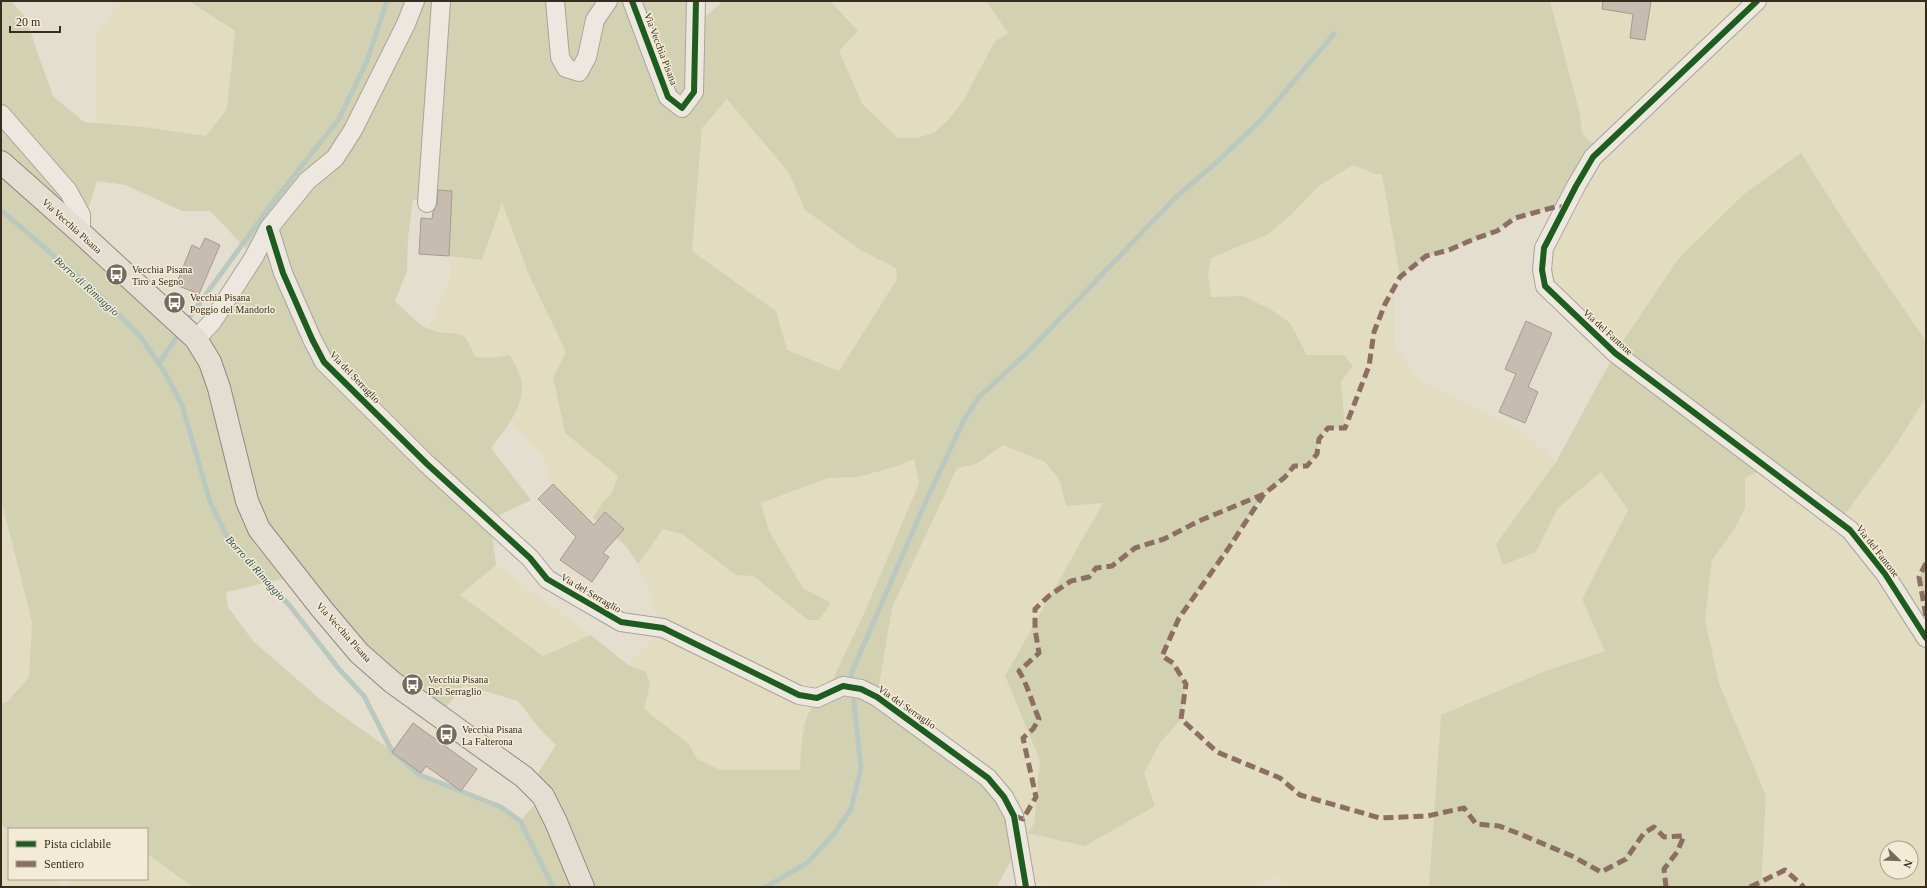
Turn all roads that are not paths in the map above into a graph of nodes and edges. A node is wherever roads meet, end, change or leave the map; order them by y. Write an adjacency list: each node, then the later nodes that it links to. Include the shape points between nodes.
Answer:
1 (415, 1): 11 (street, via 353,130 335,158 306,181)
2 (441, 1): 10 (street)
3 (555, 1): 4 (street, via 560,57 566,68 579,72 587,57 595,20)
4 (608, 1)
5 (632, 1): 6 (street, Via Vecchia Pisana, via 668,97 682,108 694,92)
6 (696, 1)
7 (1757, 1): 14 (street, Via del Fantone, via 1593,158 1544,248 1542,270 1545,286 1615,353 1850,530 1885,574)
8 (1, 114): 12 (street, via 68,191 81,215)
9 (1, 162): 12 (main road, Via Vecchia Pisana)
10 (427, 203)
11 (269, 228): 13 (street, via 254,257 212,322); 16 (street, Via del Serraglio, via 283,273 324,362 427,464 530,558 547,579 621,622 663,628 799,695 817,698 843,686 861,689 877,697 988,778 1004,797 1014,816)
12 (81, 233): 13 (main road, Via Vecchia Pisana)
13 (196, 340): 15 (main road, Via Vecchia Pisana, via 210,362 219,388 247,501 260,529 359,653 392,682 524,777 543,796)
14 (1926, 638)
15 (583, 887)
16 (1026, 887)

